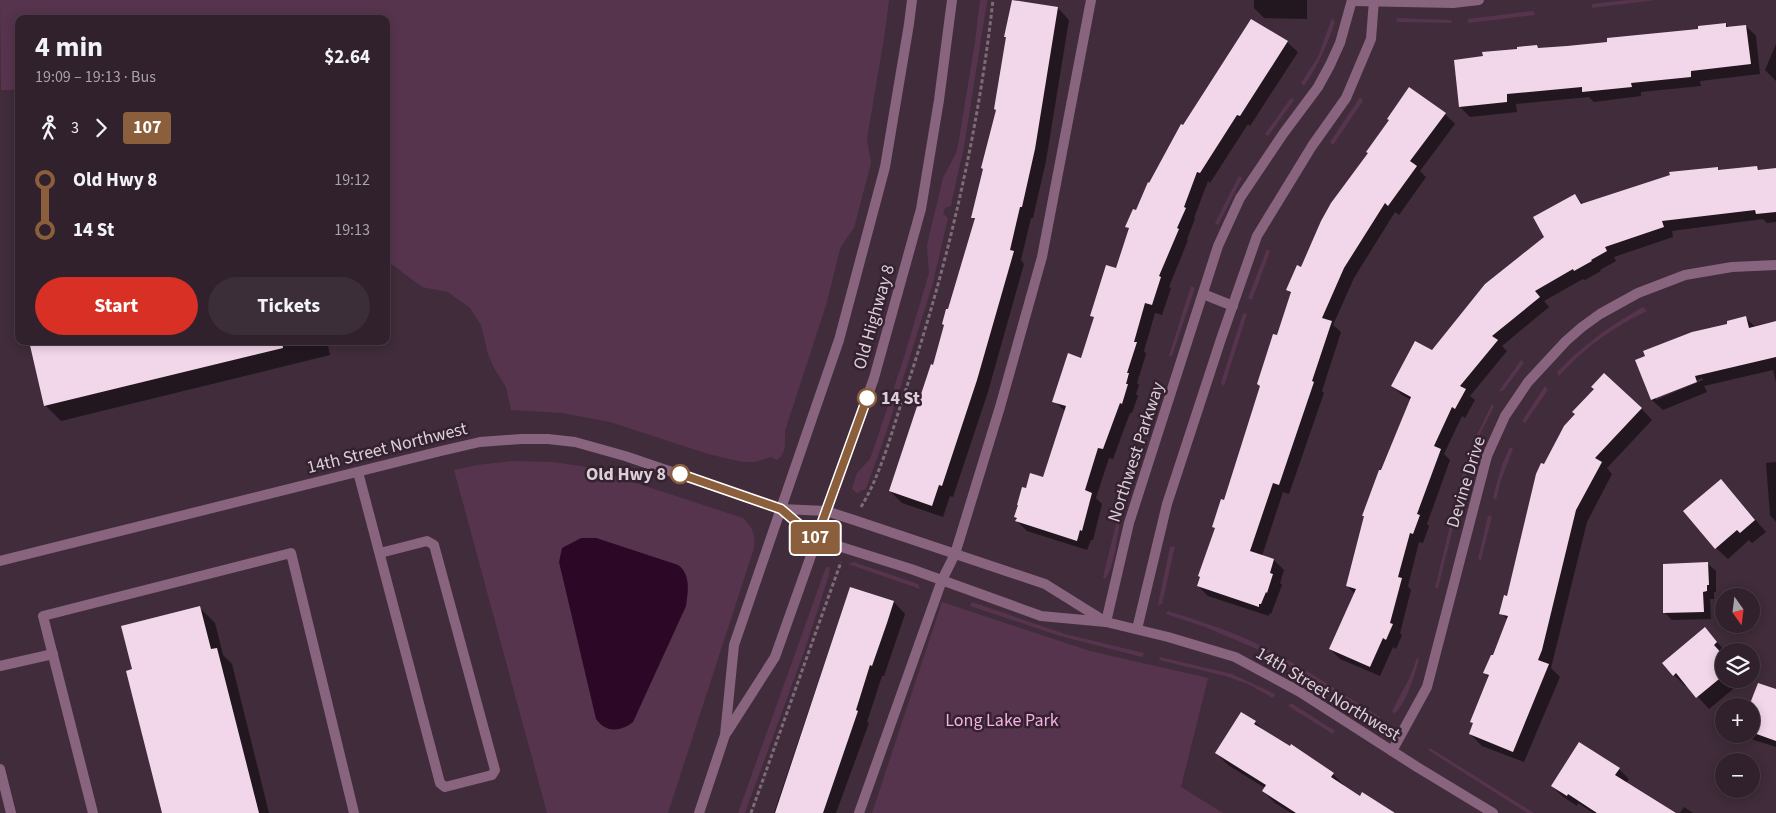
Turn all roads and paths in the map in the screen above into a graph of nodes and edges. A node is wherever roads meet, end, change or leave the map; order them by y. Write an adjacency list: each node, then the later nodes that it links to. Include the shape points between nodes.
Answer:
1 (912, 0): 13 (street, Old Highway 8, via 886,166 838,340)
2 (952, 0): 14 (street, Old Highway 8, via 921,209 874,378)
3 (993, 0): 12 (path, via 986,59 957,214 914,366 872,488)
4 (1091, 0): 17 (street, via 1042,257)
5 (1480, 0): 7 (street, via 1454,3)
6 (1352, 1): 7 (street); 9 (street, Northwest Parkway, via 1340,43 1318,87 1240,198 1218,246)
7 (1374, 1): 10 (street, via 1371,39 1346,98 1312,146 1257,236)
8 (1776, 265): 26 (street, Devine Drive, via 1732,267 1685,275 1638,293 1582,327 1528,382 1506,416 1487,456 1427,687)
9 (1203, 294): 10 (street); 21 (street, Northwest Parkway, via 1129,523)
10 (1233, 306): 22 (street, via 1167,504)
11 (358, 472): 13 (street, 14th Street Northwest, via 480,442 548,439 575,442 625,456); 16 (street); 19 (street, 14th Street Northwest)
12 (861, 506)
13 (781, 509): 14 (street, 14th Street Northwest); 15 (street, 14th Street Northwest); 25 (street, Old Highway 8, via 734,645)
14 (826, 511): 15 (street, Old Highway 8); 17 (street, 14th Street Northwest)
15 (816, 539): 20 (street, 14th Street Northwest); 25 (street, Old Highway 8, via 775,657)
16 (380, 553): 16 (street, via 440,783 445,787 492,775 495,770 434,545 427,541)
17 (955, 554): 20 (street); 21 (street, 14th Street Northwest, via 1045,584)
18 (842, 560): 32 (path)
19 (0, 561)
20 (942, 580): 21 (street, 14th Street Northwest, via 1041,616); 33 (street)
21 (1106, 622): 22 (street, 14th Street Northwest)
22 (1137, 629): 26 (street, 14th Street Northwest, via 1235,657 1300,692)
23 (53, 654): 24 (street); 29 (street); 30 (street, via 43,616 291,553)
24 (0, 666)
25 (725, 735): 31 (street, Old Highway 8)
26 (1392, 751): 34 (street, 14th Street Northwest)
27 (0, 769): 28 (street)
28 (11, 813)
29 (94, 813)
30 (354, 813)
31 (699, 813)
32 (751, 813)
33 (859, 813)
34 (1493, 813)

